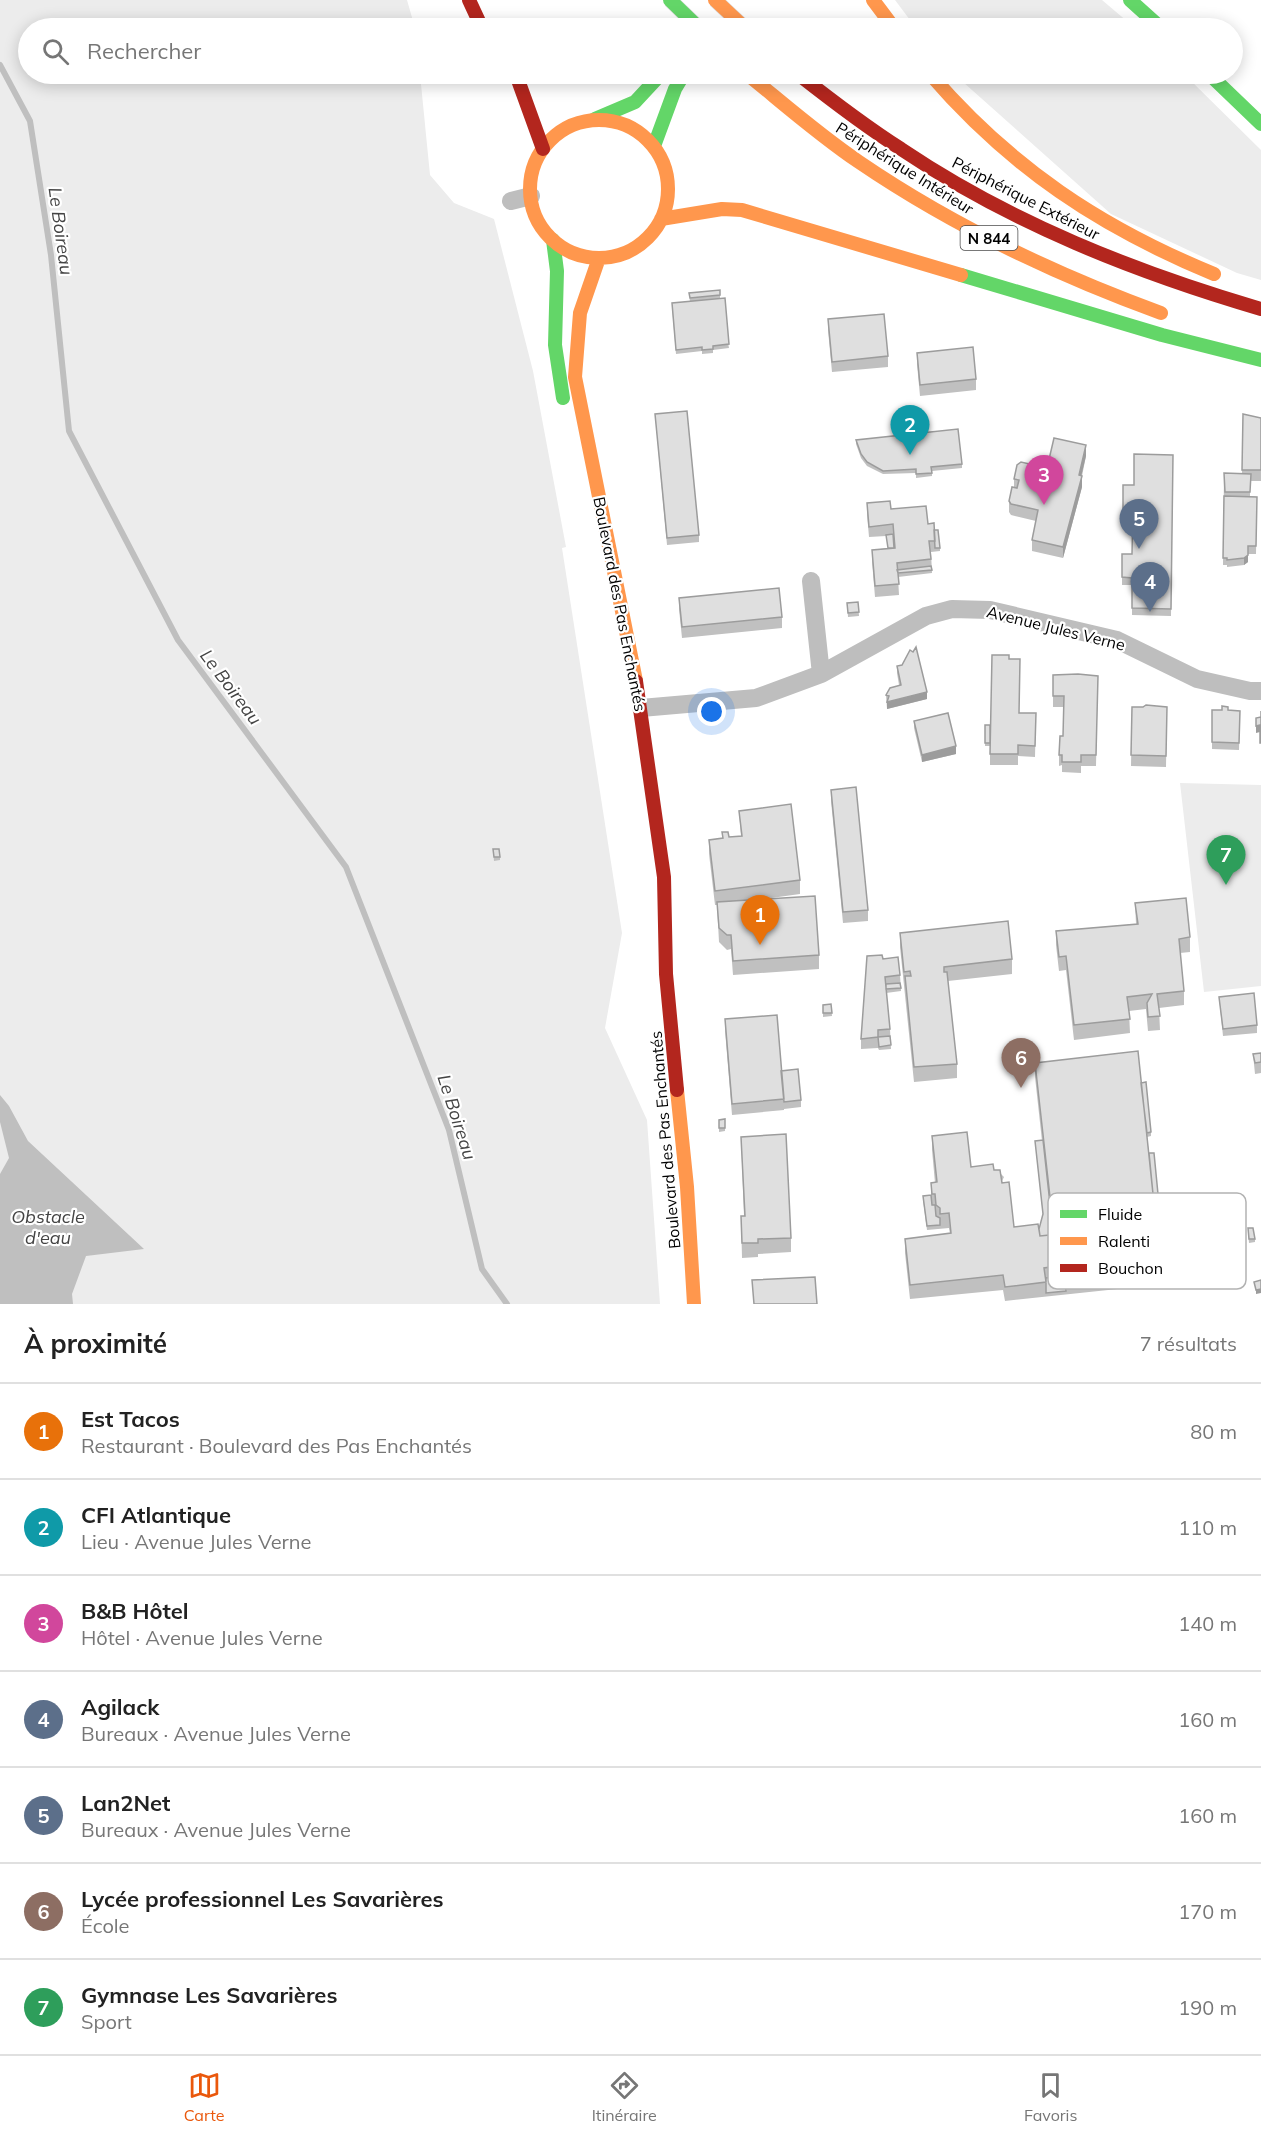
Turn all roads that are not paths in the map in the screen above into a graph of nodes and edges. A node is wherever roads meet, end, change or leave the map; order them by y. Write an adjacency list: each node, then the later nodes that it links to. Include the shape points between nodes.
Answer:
1 (469, 0): 8 (main road)
2 (670, 0): 9 (main road, bridge)
3 (710, 0): 10 (main road)
4 (715, 0): 12 (main road, bridge)
5 (729, 0): 11 (main road)
6 (873, 0): 13 (main road)
7 (1130, 0): 14 (main road)
8 (477, 18)
9 (689, 18)
10 (698, 18)
11 (719, 18)
12 (734, 18)
13 (886, 18)
14 (1150, 18)
15 (519, 84): 25 (main road)
16 (652, 84): 22 (main road, via 635,102)
17 (678, 84): 24 (main road)
18 (759, 84): 33 (main road, Périphérique Intérieur / N 844, via 818,132 941,212 1066,276)
19 (811, 84): 32 (main road, Périphérique Extérieur / N 844, via 922,162 1043,229 1144,271)
20 (940, 84): 31 (main road, via 990,137 1071,200 1156,250)
21 (1219, 84): 23 (main road)
22 (595, 119): 24 (main road, via 617,122 638,131); 25 (main road, via 557,134)
23 (1261, 124)
24 (654, 146): 28 (main road, via 664,163 668,182)
25 (543, 149): 26 (main road, via 535,163)
26 (531, 196): 27 (street); 29 (main road, via 538,219)
27 (511, 201)
28 (661, 219): 30 (main road, via 636,247); 34 (main road, via 722,209 742,210 1152,332)
29 (553, 240): 30 (main road, via 582,255); 35 (main road, via 557,271 555,345)
30 (599, 258): 39 (main road, Boulevard des Pas Enchantés, via 580,313 575,376)
31 (1222, 277)
32 (1261, 309)
33 (1175, 318)
34 (1261, 360)
35 (565, 409)
36 (811, 581): 37 (street)
37 (821, 674): 38 (street, Avenue Jules Verne, via 926,616 952,609 982,609 1117,640 1197,679); 39 (street, Avenue Jules Verne, via 756,698)
38 (1261, 691)
39 (641, 708): 41 (main road, Boulevard des Pas Enchantés, via 664,877)
40 (650, 889): 41 (main road, Boulevard des Pas Enchantés)
41 (666, 974): 42 (main road, Boulevard des Pas Enchantés)
42 (694, 1304)

